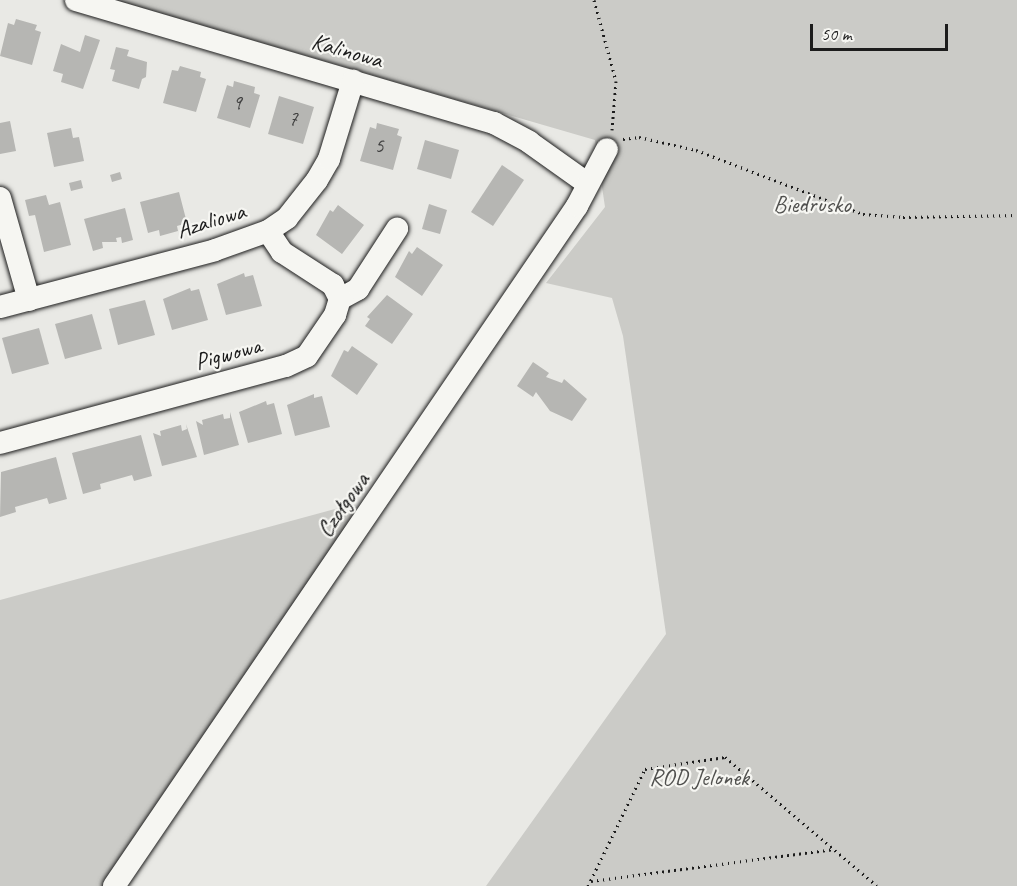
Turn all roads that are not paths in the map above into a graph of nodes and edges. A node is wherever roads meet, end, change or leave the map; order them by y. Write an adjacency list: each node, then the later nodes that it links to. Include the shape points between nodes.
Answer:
1 (76, 0): 2 (street, Kalinowa)
2 (353, 81): 4 (street, Kalinowa, via 494,123 529,141); 7 (street, Azaliowa, via 321,173 300,203)
3 (607, 149): 4 (street, Czołgowa)
4 (588, 184): 12 (street, Czołgowa, via 381,500)
5 (0, 198): 9 (street)
6 (397, 229): 8 (street, via 358,289)
7 (268, 231): 8 (street, via 282,252 333,285); 9 (street, Azaliowa, via 215,250)
8 (340, 299): 11 (street, Pigwowa, via 335,315 307,356 286,366)
9 (29, 300): 10 (street, Azaliowa)
10 (0, 308)
11 (0, 443)
12 (114, 886)

